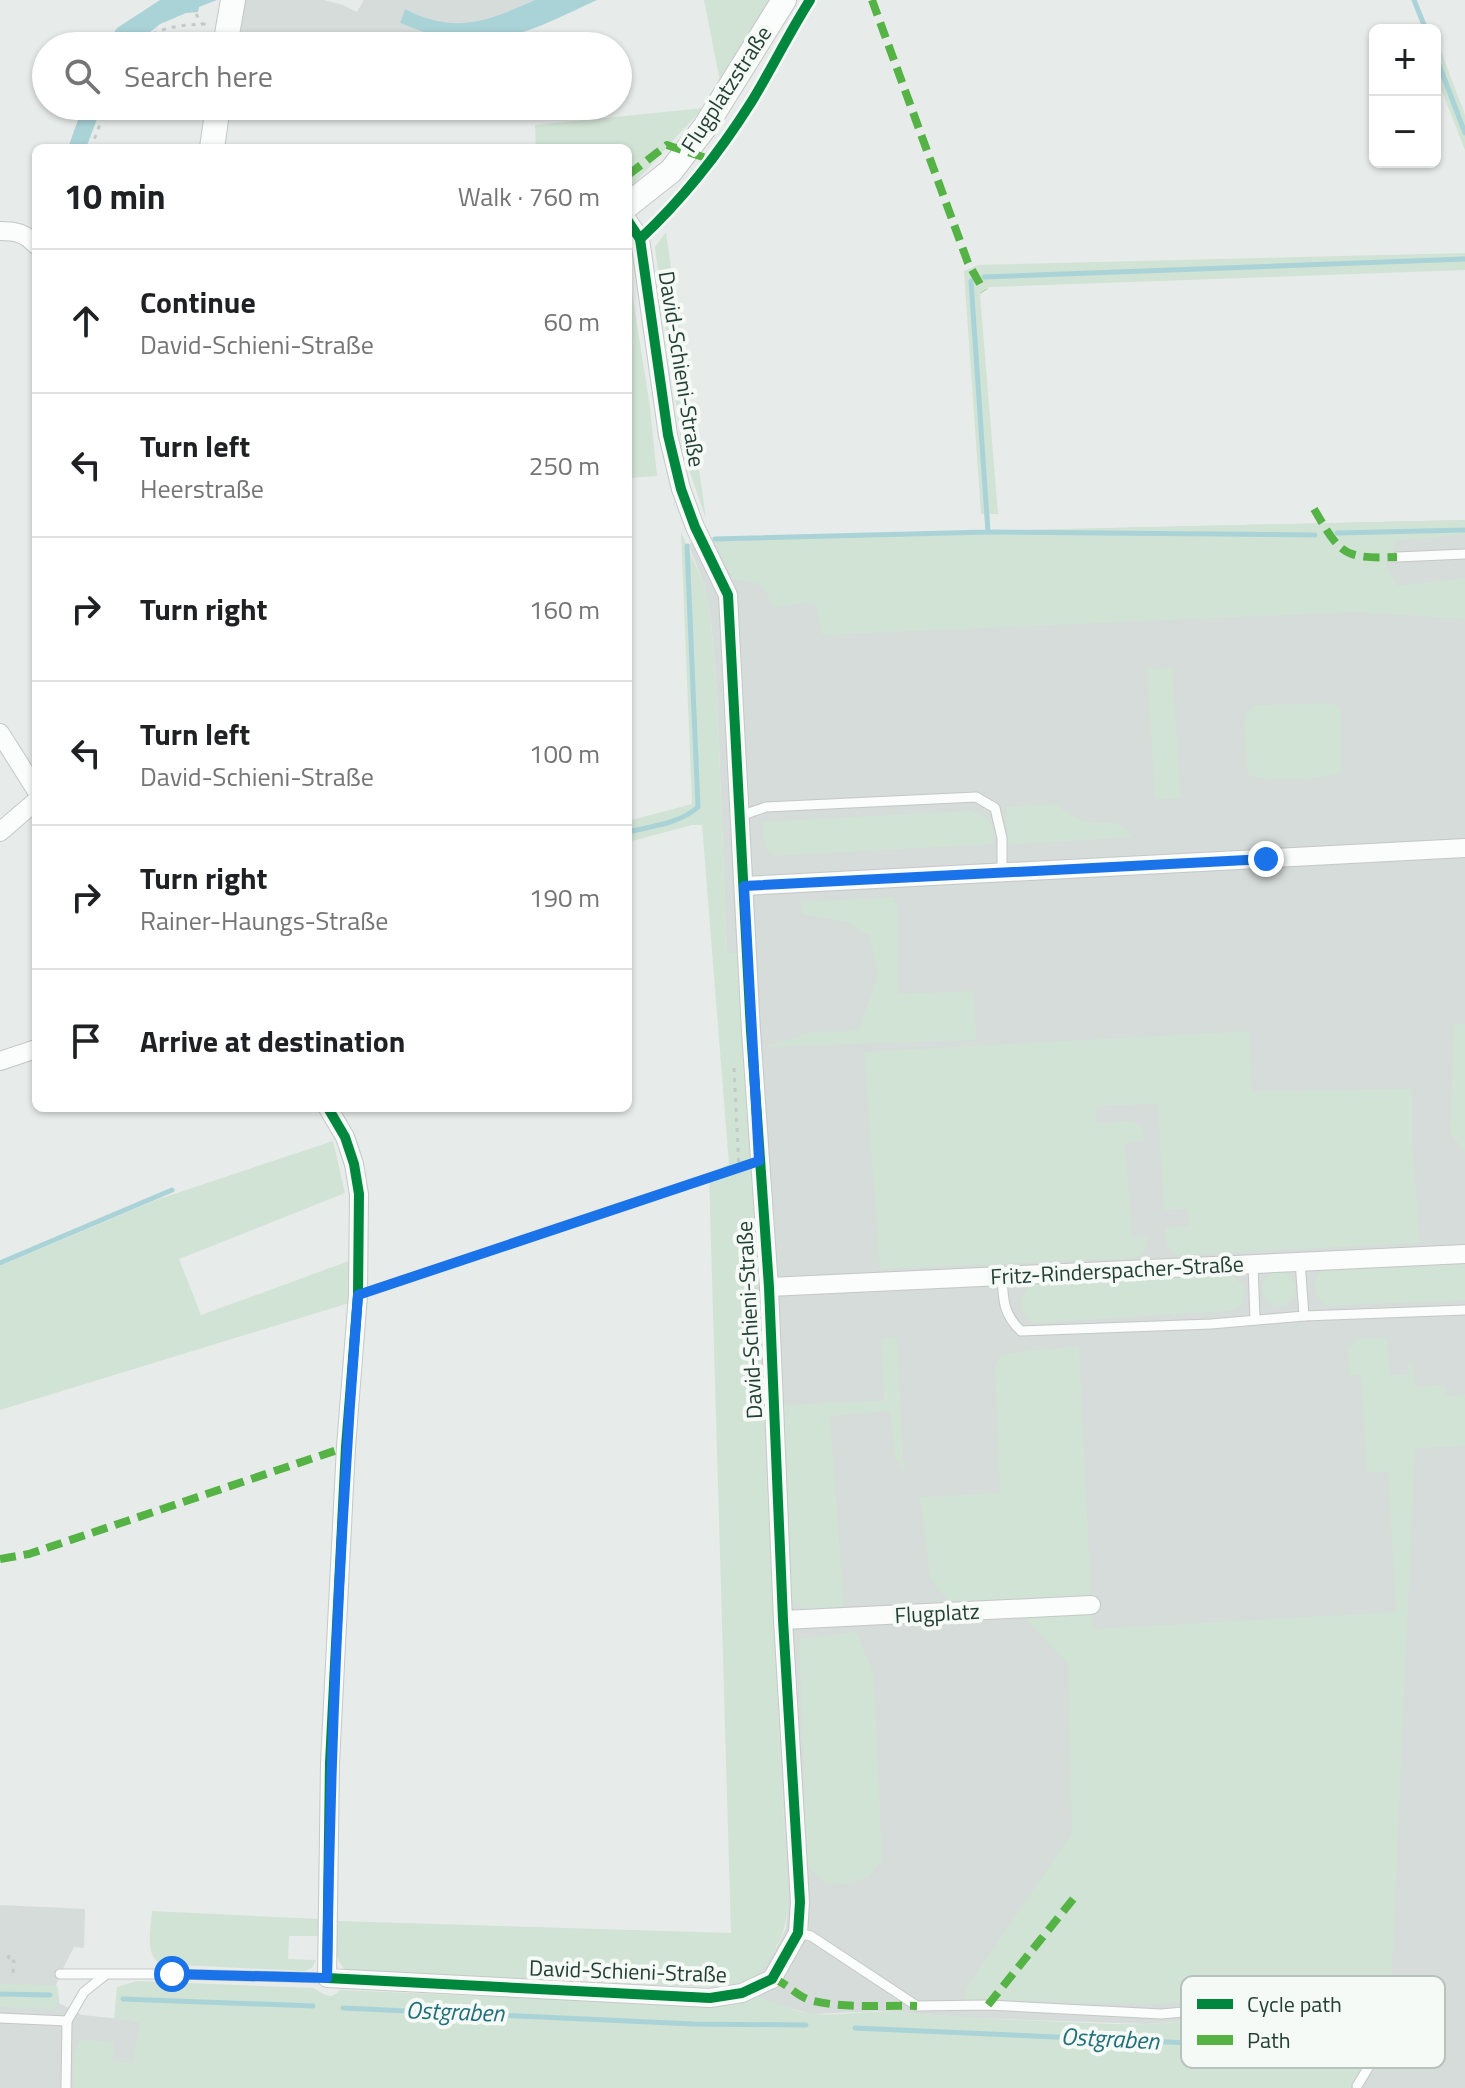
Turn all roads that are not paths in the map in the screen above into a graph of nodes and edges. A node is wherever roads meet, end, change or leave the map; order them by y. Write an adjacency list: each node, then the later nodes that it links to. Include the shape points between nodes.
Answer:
1 (784, 0): 4 (street, Flugplatzstraße, via 705,127 671,171)
2 (216, 120): 3 (street)
3 (213, 144)
4 (632, 202)
5 (632, 227): 13 (street, David-Schieni-Straße, via 640,239 668,435 681,489 728,595)
6 (0, 231): 7 (street, via 15,231)
7 (32, 241)
8 (1465, 554): 9 (lane)
9 (1397, 557)
10 (0, 733): 11 (street)
11 (32, 784)
12 (32, 804): 14 (street)
13 (740, 816): 16 (lane, via 766,807 976,797 995,808); 17 (street, David-Schieni-Straße)
14 (0, 832)
15 (1465, 848): 16 (street)
16 (1002, 873): 17 (street)
17 (744, 886): 25 (street, David-Schieni-Straße)
18 (32, 1050): 19 (street)
19 (0, 1061)
20 (330, 1112): 34 (street, via 345,1137 359,1194 358,1295 330,1763)
21 (1465, 1254): 22 (street, Fritz-Rinderspacher-Straße)
22 (1300, 1261): 23 (street, Fritz-Rinderspacher-Straße); 27 (lane)
23 (1253, 1264): 24 (street, Fritz-Rinderspacher-Straße); 28 (lane)
24 (1002, 1275): 25 (street, Fritz-Rinderspacher-Straße); 28 (lane, via 1003,1304 1021,1331)
25 (769, 1287): 30 (street, David-Schieni-Straße)
26 (1465, 1310): 27 (lane)
27 (1304, 1316): 28 (lane)
28 (1255, 1320)
29 (1091, 1605): 30 (street, Flugplatz)
30 (783, 1620): 31 (street, David-Schieni-Straße)
31 (798, 1933): 34 (street, David-Schieni-Straße, via 772,1979 742,1993 710,1998); 35 (lane, via 811,1936 917,2006)
32 (60, 1974): 33 (lane, David-Schieni-Straße)
33 (104, 1976): 34 (lane, David-Schieni-Straße); 37 (lane, via 84,1992)
34 (327, 1978)
35 (1181, 2012)
36 (0, 2018): 37 (lane)
37 (67, 2021): 40 (lane)
38 (1368, 2068): 39 (lane)
39 (1357, 2086)
40 (66, 2088)

